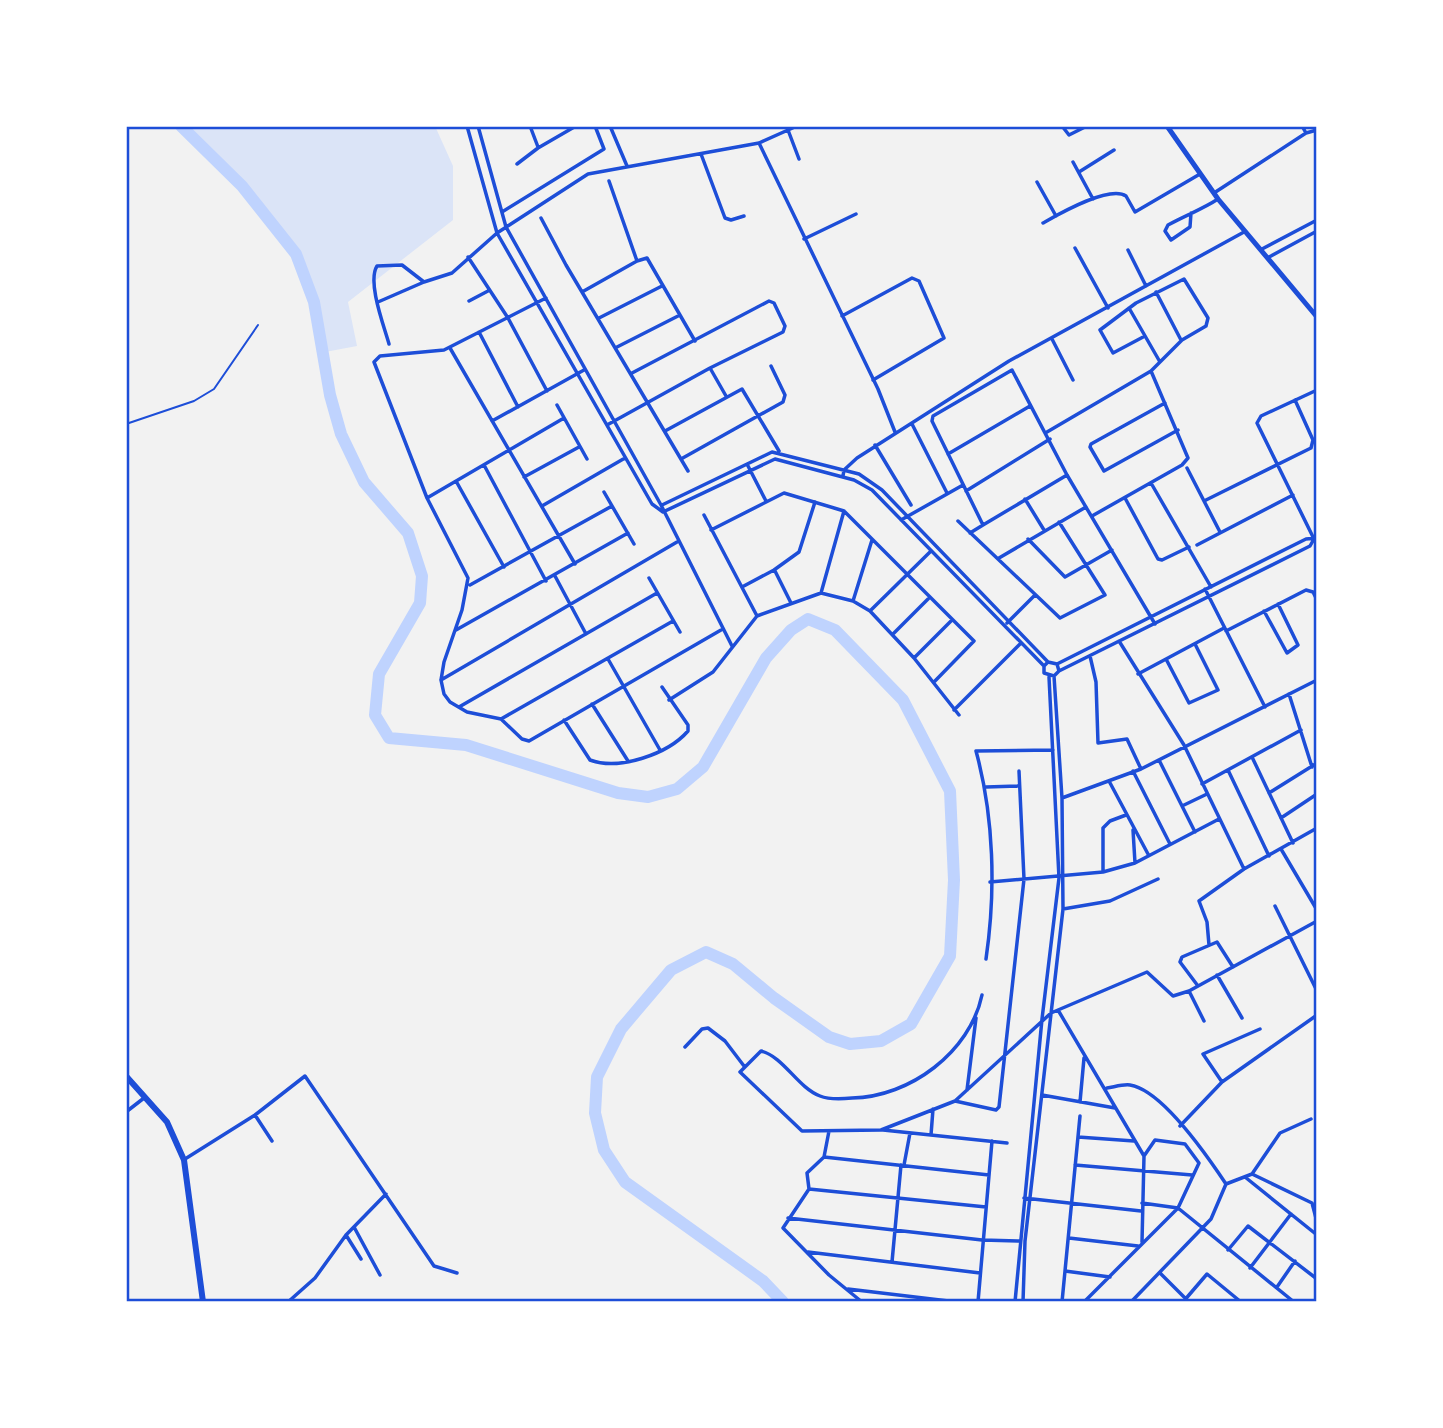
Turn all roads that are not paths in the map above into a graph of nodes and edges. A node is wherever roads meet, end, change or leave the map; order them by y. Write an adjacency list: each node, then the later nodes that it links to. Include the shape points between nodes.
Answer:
1 (467, 126): 40 (street)
2 (478, 126): 29 (street)
3 (530, 126): 16 (street)
4 (576, 126): 16 (street)
5 (595, 126): 29 (street, via 604,149)
6 (610, 126): 22 (street)
7 (797, 126): 12 (street)
8 (1062, 126): 9 (street, via 1069,135)
9 (1087, 126)
10 (1167, 126): 24 (main road)
11 (1302, 126): 14 (street)
12 (788, 130): 15 (street); 19 (street)
13 (1317, 130): 14 (street)
14 (1306, 133): 27 (street)
15 (758, 144): 18 (street); 41 (street)
16 (538, 148): 21 (street)
17 (1114, 150): 23 (street)
18 (702, 154): 22 (street); 32 (street, via 725,218)
19 (799, 159)
20 (1073, 162): 23 (street)
21 (517, 164)
22 (628, 166): 37 (street, via 588,174)
23 (1079, 172): 28 (street)
24 (1200, 174): 27 (main road); 28 (street, via 1135,212 1121,193)
25 (609, 181): 47 (street)
26 (1037, 182): 33 (street)
27 (1216, 196): 30 (street); 38 (main road)
28 (1093, 199): 33 (street)
29 (502, 212): 37 (street)
30 (1191, 213): 30 (street, via 1190,227 1171,240 1165,231 1168,225)
31 (856, 214): 41 (street)
32 (744, 216)
33 (1056, 216): 36 (street)
34 (541, 218): 52 (street)
35 (1317, 220): 43 (street)
36 (1042, 223)
37 (506, 227): 40 (street); 54 (street)
38 (1246, 231): 43 (main road); 50 (street)
39 (1317, 231): 46 (street)
40 (497, 233): 45 (street); 57 (street)
41 (804, 239): 61 (street)
42 (1075, 248): 58 (street)
43 (1262, 249): 46 (main road)
44 (1128, 250): 50 (street)
45 (468, 257): 48 (street, via 452,273); 51 (street)
46 (1269, 257): 62 (main road)
47 (637, 261): 49 (street, via 647,258); 52 (street)
48 (424, 282): 56 (street); 56 (street, via 402,265 377,266)
49 (662, 286): 60 (street); 64 (street)
50 (1146, 286): 58 (street)
51 (488, 291): 55 (street); 63 (street)
52 (582, 292): 64 (street)
53 (1156, 292): 59 (street); 69 (street); 69 (street, via 1184,279 1208,318 1203,328)
54 (546, 298): 57 (street); 77 (street)
55 (469, 301)
56 (378, 302): 71 (street)
57 (538, 302): 63 (street); 80 (street)
58 (1108, 308): 68 (street)
59 (1129, 308): 67 (street); 67 (street, via 1102,326 1100,334 1113,353)
60 (680, 315): 70 (street); 72 (street)
61 (842, 316): 81 (street); 81 (street, via 912,278 919,281 944,338)
62 (1317, 317)
63 (508, 318): 66 (street); 84 (street)
64 (599, 318): 72 (street)
65 (258, 325): 96 (lane, via 214,389 194,401)
66 (479, 331): 73 (street); 91 (street)
67 (1145, 335): 74 (street)
68 (1052, 339): 82 (street); 101 (street)
69 (1182, 340): 74 (street)
70 (695, 341): 76 (street, via 767,302 774,303 785,331); 79 (street)
71 (389, 344)
72 (617, 347): 79 (street)
73 (450, 348): 94 (street); 129 (street, via 380,356 374,362)
74 (1160, 362): 78 (street)
75 (771, 366): 92 (street, via 785,400)
76 (710, 368): 85 (street); 88 (street)
77 (584, 370): 80 (street); 95 (street)
78 (1152, 371): 87 (street); 102 (street)
79 (632, 373): 88 (street)
80 (577, 374): 84 (street); 98 (street)
81 (873, 380): 101 (street)
82 (1073, 380)
83 (1317, 390): 86 (street)
84 (547, 391): 91 (street)
85 (726, 396): 92 (street, via 743,389); 100 (street)
86 (1295, 400): 114 (street, via 1314,443); 114 (street, via 1258,421)
87 (1165, 403): 99 (street); 99 (street, via 1090,447 1104,471)
88 (648, 404): 95 (street); 100 (street)
89 (557, 405): 93 (street)
90 (1030, 406): 102 (street); 108 (street); 108 (street, via 1015,374 1008,370 933,415)
91 (518, 407): 94 (street)
92 (759, 416): 107 (street); 111 (street)
93 (564, 418): 105 (street); 106 (street)
94 (492, 421): 106 (street)
95 (614, 422): 98 (street); 135 (street)
96 (126, 424)
97 (912, 424): 127 (street)
98 (607, 425): 109 (street)
99 (1178, 430): 123 (street, via 1188,454 1186,461)
100 (665, 432): 111 (street)
101 (895, 432): 104 (street)
102 (1047, 432): 103 (street)
103 (1050, 439): 119 (street); 125 (street)
104 (875, 444): 116 (street); 136 (street)
105 (579, 447): 110 (street); 121 (street)
106 (508, 451): 113 (street); 121 (street)
107 (779, 452): 112 (street); 116 (street)
108 (948, 454): 124 (street)
109 (626, 458): 137 (street); 141 (street, via 654,508)
110 (587, 459)
111 (681, 459): 117 (street)
112 (747, 464): 118 (street); 135 (street)
113 (483, 465): 122 (street); 164 (street)
114 (1278, 467): 128 (street); 133 (street)
115 (1187, 468): 133 (street)
116 (844, 470): 120 (street); 144 (street, via 876,485)
117 (688, 471)
118 (751, 471): 120 (street, via 782,459); 132 (street); 141 (street)
119 (1067, 475): 130 (street); 139 (street)
120 (843, 476): 145 (street, via 872,490)
121 (524, 477): 137 (street)
122 (456, 481): 129 (street); 168 (street)
123 (1151, 483): 131 (street); 161 (street)
124 (963, 485): 125 (street); 127 (street)
125 (966, 491): 148 (street)
126 (604, 492): 138 (street)
127 (947, 493): 144 (street)
128 (1293, 495): 153 (street); 155 (street)
129 (427, 498): 174 (street)
130 (1025, 498): 148 (street); 150 (street)
131 (1125, 498): 143 (street); 161 (street, via 1158,559)
132 (766, 501): 134 (street, via 784,493); 149 (street)
133 (1204, 501): 153 (street)
134 (815, 502): 140 (street); 169 (street, via 799,552)
135 (661, 505): 141 (street)
136 (911, 505)
137 (542, 506): 154 (street)
138 (612, 506): 151 (street); 154 (street)
139 (1086, 507): 143 (street); 147 (street)
140 (844, 511): 156 (street); 179 (street)
141 (663, 512): 158 (street)
142 (704, 515): 149 (street)
143 (1092, 516): 163 (street)
144 (906, 517): 145 (street); 162 (street)
145 (901, 520): 162 (street)
146 (958, 521): 152 (street)
147 (1059, 522): 150 (street); 167 (street)
148 (983, 525): 152 (street)
149 (711, 530): 175 (street)
150 (1044, 530): 157 (street)
151 (628, 533): 159 (street); 166 (street)
152 (970, 533): 165 (street)
153 (1220, 533): 160 (street)
154 (559, 536): 164 (street); 166 (street)
155 (1315, 538): 176 (street); 182 (street, via 1310,546)
156 (872, 539): 170 (street); 184 (street)
157 (1028, 539): 165 (street); 167 (street, via 1063,577)
158 (677, 542): 187 (street); 197 (street)
159 (634, 544)
160 (1197, 545)
161 (1189, 547): 176 (street)
162 (932, 550): 170 (street); 194 (street)
163 (1112, 550): 167 (street); 191 (street)
164 (531, 552): 168 (street); 173 (street)
165 (999, 558): 180 (street)
166 (575, 564): 171 (street)
167 (1086, 565): 180 (street, via 1104,597 1060,618)
168 (504, 567): 174 (street)
169 (774, 570): 175 (street); 185 (street)
170 (908, 574): 181 (street); 188 (street)
171 (555, 576): 173 (street); 187 (street)
172 (649, 578): 178 (street)
173 (546, 581): 196 (street)
174 (469, 585): 196 (street)
175 (742, 587): 190 (street)
176 (1211, 587): 177 (street)
177 (1205, 589): 182 (street); 191 (street)
178 (657, 593): 193 (street); 200 (street)
179 (821, 593): 184 (street); 185 (street)
180 (1035, 595): 194 (street)
181 (930, 597): 192 (street); 201 (street)
182 (1208, 597): 195 (street); 198 (street)
183 (1317, 600): 186 (street, via 1306,590)
184 (853, 601): 188 (street)
185 (791, 603): 190 (street)
186 (1278, 604): 189 (street); 189 (street, via 1298,645 1287,653)
187 (570, 605): 200 (street); 218 (street)
188 (870, 611): 201 (street)
189 (1264, 611): 198 (street)
190 (757, 616): 206 (street)
191 (1151, 618): 195 (street); 202 (street)
192 (952, 620): 208 (street); 220 (street, via 974,642)
193 (673, 621): 199 (street); 209 (street)
194 (1007, 624): 204 (street); 211 (street)
195 (1155, 624): 203 (street)
196 (456, 630): 218 (street)
197 (721, 630): 206 (street); 221 (street)
198 (1225, 630): 205 (street); 226 (street)
199 (680, 632)
200 (586, 634): 227 (street)
201 (893, 634): 208 (street)
202 (1116, 635): 203 (street); 212 (street)
203 (1119, 642): 207 (street); 215 (street)
204 (1021, 643): 213 (street); 228 (street)
205 (1195, 644): 210 (street); 210 (street, via 1218,690 1189,703)
206 (732, 646): 224 (street, via 713,672)
207 (1090, 656): 214 (street); 241 (street, via 1096,682 1097,743 1127,739)
208 (914, 658): 220 (street)
209 (608, 659): 221 (street); 230 (street)
210 (1166, 659): 215 (street)
211 (1048, 662): 212 (street); 213 (street)
212 (1057, 664): 214 (street)
213 (1044, 666): 216 (street)
214 (1059, 671): 217 (street)
215 (1138, 674): 233 (street)
216 (1049, 677): 217 (street); 235 (street)
217 (1055, 677): 252 (street)
218 (441, 680): 227 (street, via 444,694)
219 (1317, 680): 223 (street)
220 (934, 682): 228 (street)
221 (625, 686): 225 (street); 234 (street)
222 (662, 687): 224 (street)
223 (1289, 694): 226 (street); 232 (street)
224 (669, 699): 234 (street, via 688,727 685,734)
225 (592, 704): 231 (street); 238 (street)
226 (1265, 707): 233 (street)
227 (458, 708): 230 (street)
228 (954, 710): 229 (street)
229 (959, 715)
230 (501, 719): 231 (street, via 525,741)
231 (564, 720): 238 (street, via 590,760 612,765)
232 (1301, 730): 236 (street); 240 (street)
233 (1184, 745): 237 (street); 246 (street)
234 (660, 750): 238 (street)
235 (1053, 750): 248 (street, via 976,751); 253 (street)
236 (1252, 757): 242 (street); 249 (street)
237 (1159, 760): 241 (street); 254 (street)
238 (628, 761)
239 (1317, 763): 240 (street)
240 (1312, 767): 249 (street)
241 (1141, 769): 244 (street)
242 (1228, 770): 246 (street); 265 (street)
243 (1019, 771): 247 (street)
244 (1133, 771): 245 (street); 262 (street)
245 (1109, 781): 252 (street); 255 (street)
246 (1202, 784): 250 (street)
247 (1019, 786): 248 (street); 270 (street)
248 (986, 787): 272 (street)
249 (1269, 793): 256 (street)
250 (1208, 794): 254 (street); 257 (street)
251 (1317, 794): 256 (street)
252 (1062, 798): 253 (street); 269 (street)
253 (1056, 799): 269 (street)
254 (1182, 806): 260 (street)
255 (1127, 814): 258 (street); 268 (street, via 1103,828)
256 (1281, 818): 261 (street)
257 (1219, 819): 260 (street); 267 (street)
258 (1133, 827): 264 (street); 266 (street)
259 (1317, 828): 261 (street)
260 (1195, 832): 262 (street)
261 (1293, 843): 263 (street)
262 (1170, 845): 264 (street)
263 (1281, 849): 265 (street); 275 (street)
264 (1148, 855): 266 (street)
265 (1269, 856): 267 (street)
266 (1135, 863): 268 (street)
267 (1244, 869): 278 (street, via 1199,901)
268 (1104, 872): 269 (street)
269 (1062, 877): 270 (street); 274 (street); 291 (street)
270 (1024, 879): 272 (street); 296 (street)
271 (1158, 879): 274 (street, via 1110,901)
272 (990, 882): 279 (street)
273 (1275, 906): 277 (street)
274 (1063, 909): 287 (street)
275 (1317, 910)
276 (1317, 921): 277 (street)
277 (1289, 936): 280 (street); 284 (street)
278 (1209, 945): 280 (street, via 1220,943); 282 (street, via 1180,960)
279 (986, 959)
280 (1233, 967): 281 (street)
281 (1217, 975): 282 (street); 290 (street)
282 (1198, 986): 283 (street)
283 (1189, 990): 286 (street, via 1173,996 1147,972); 292 (street)
284 (1317, 991)
285 (982, 995): 289 (street)
286 (1058, 1010): 287 (street); 300 (street)
287 (1051, 1013): 291 (street); 302 (street)
288 (1317, 1015): 299 (street)
289 (976, 1016): 297 (street, via 927,1074 866,1098 817,1095 765,1051); 301 (street)
290 (1242, 1018)
291 (1042, 1019): 296 (street); 336 (street)
292 (1204, 1021)
293 (1260, 1029): 299 (street, via 1203,1054)
294 (685, 1047): 297 (street, via 708,1028)
295 (1084, 1058): 305 (street)
296 (1002, 1059): 301 (street); 304 (street, via 997,1110)
297 (744, 1066): 314 (street, via 743,1076 799,1130)
298 (126, 1076): 303 (main road)
299 (1222, 1082): 312 (street)
300 (1107, 1088): 306 (street); 312 (street, via 1135,1087 1157,1101)
301 (967, 1093): 304 (street)
302 (1042, 1095): 305 (street); 337 (street)
303 (146, 1097): 308 (street); 324 (main road, via 167,1122)
304 (955, 1101): 307 (street)
305 (1080, 1102): 306 (street)
306 (1115, 1108): 320 (street)
307 (933, 1110): 313 (street); 316 (street)
308 (126, 1112)
309 (255, 1115): 318 (street); 324 (street); 334 (street, via 305,1076)
310 (1080, 1116): 317 (street)
311 (1311, 1119): 328 (street, via 1280,1133)
312 (1180, 1126): 332 (street)
313 (881, 1130): 314 (street); 315 (street)
314 (829, 1131): 323 (street)
315 (910, 1133): 316 (street); 326 (street)
316 (931, 1135): 319 (street)
317 (1078, 1137): 320 (street); 325 (street)
318 (272, 1141)
319 (992, 1141): 321 (street); 329 (street)
320 (1134, 1141): 322 (street)
321 (1007, 1143)
322 (1144, 1156): 327 (street); 330 (street, via 1156,1140 1185,1144 1199,1160)
323 (824, 1157): 326 (street); 333 (street, via 807,1173)
324 (184, 1160): 376 (main road)
325 (1075, 1165): 327 (street); 339 (street)
326 (903, 1166): 329 (street); 335 (street)
327 (1146, 1171): 330 (street); 340 (street)
328 (1252, 1174): 331 (street); 341 (street)
329 (989, 1175): 342 (street)
330 (1192, 1175): 343 (street)
331 (1244, 1176): 332 (street); 345 (street)
332 (1226, 1184): 349 (street, via 1215,1212)
333 (809, 1189): 335 (street); 346 (street)
334 (386, 1194): 348 (street); 367 (street, via 434,1266)
335 (896, 1198): 342 (street); 350 (street)
336 (1024, 1198): 337 (street); 355 (street)
337 (1030, 1198): 339 (street); 356 (street)
338 (1317, 1199): 341 (street)
339 (1071, 1203): 344 (street); 353 (street)
340 (1142, 1203): 343 (street); 344 (street)
341 (1312, 1203): 347 (street)
342 (986, 1207): 354 (street)
343 (1178, 1208): 349 (street); 357 (street)
344 (1141, 1211): 357 (street)
345 (1291, 1214): 352 (street); 358 (street)
346 (788, 1219): 350 (street); 361 (street, via 785,1231)
347 (1317, 1222)
348 (354, 1227): 351 (street); 370 (street)
349 (1203, 1227): 360 (street); 369 (street)
350 (895, 1230): 354 (street); 364 (street)
351 (346, 1235): 362 (street); 377 (street, via 315,1278)
352 (1317, 1235)
353 (1069, 1238): 359 (street); 366 (street)
354 (982, 1240): 355 (street); 368 (street)
355 (1020, 1241): 356 (street); 381 (street)
356 (1026, 1241): 382 (street)
357 (1142, 1241): 359 (street)
358 (1269, 1243): 360 (street, via 1247,1226); 363 (street); 365 (street)
359 (1138, 1246): 371 (street)
360 (1228, 1250): 365 (street)
361 (808, 1252): 364 (street); 374 (street)
362 (361, 1259)
363 (1294, 1261): 372 (street); 373 (street)
364 (892, 1262): 368 (street)
365 (1250, 1268): 373 (street)
366 (1065, 1272): 371 (street); 383 (street)
367 (457, 1273)
368 (980, 1273): 380 (street)
369 (1160, 1273): 375 (street); 385 (street)
370 (380, 1275)
371 (1110, 1277): 384 (street)
372 (1317, 1279)
373 (1276, 1287): 387 (street)
374 (847, 1289): 378 (street); 379 (street)
375 (1186, 1301): 386 (street, via 1207,1274)
376 (204, 1302)
377 (288, 1302)
378 (862, 1302)
379 (957, 1302)
380 (978, 1302)
381 (1015, 1302)
382 (1023, 1302)
383 (1062, 1302)
384 (1084, 1302)
385 (1131, 1302)
386 (1241, 1302)
387 (1294, 1302)

